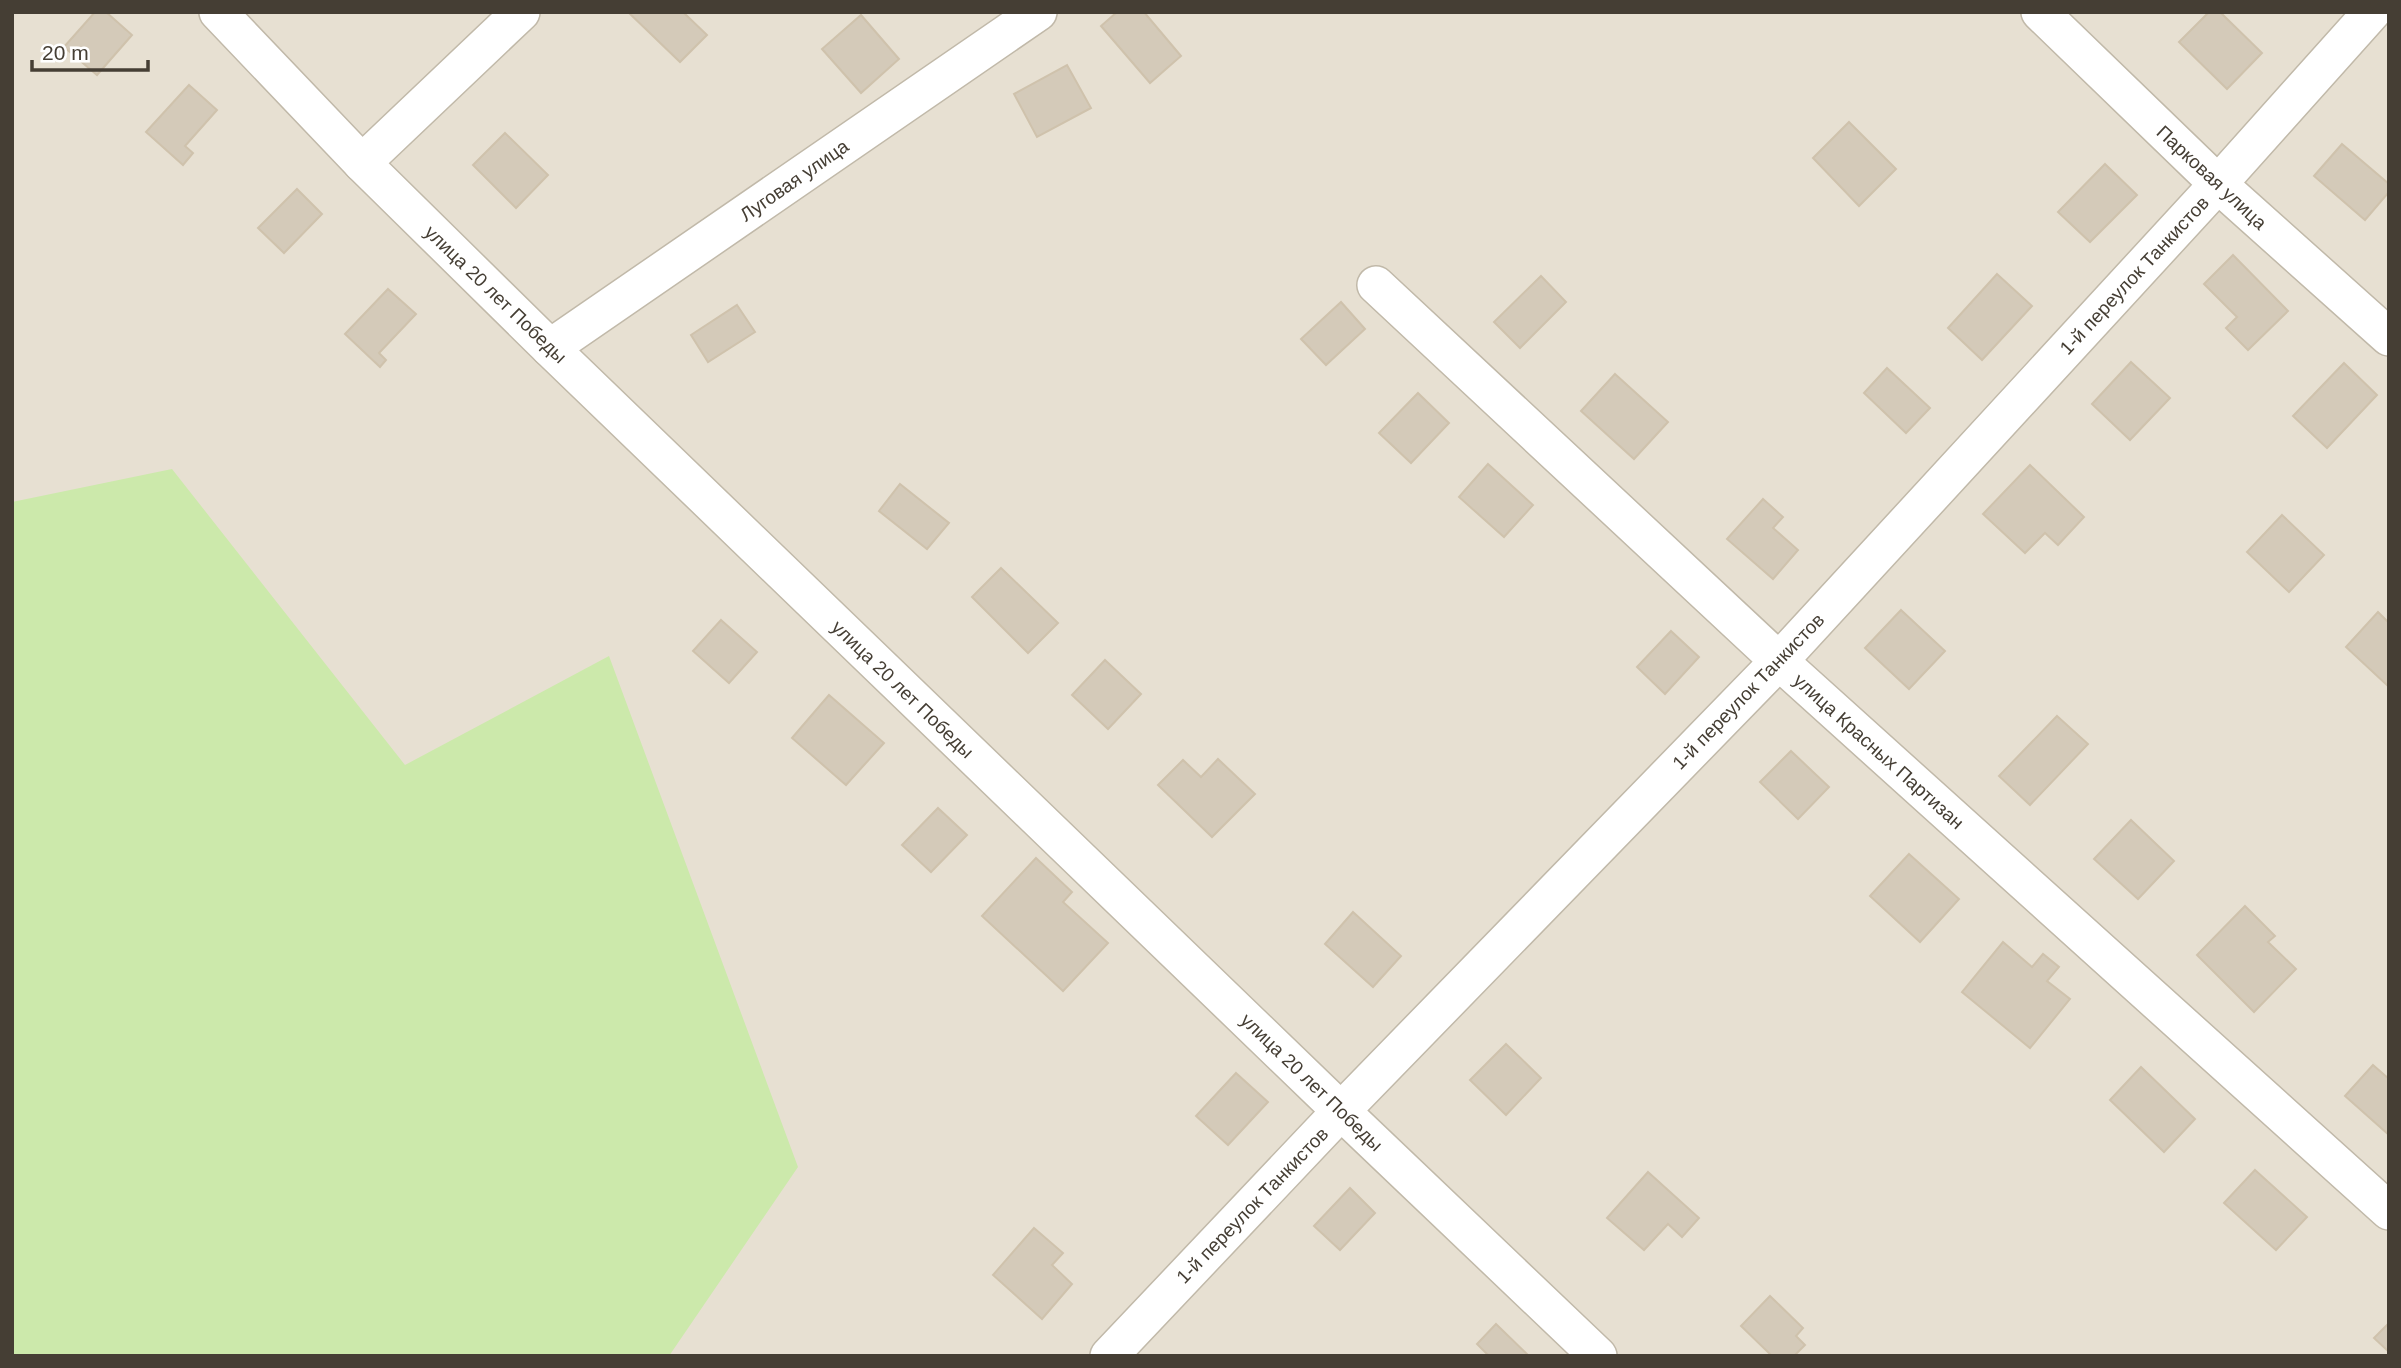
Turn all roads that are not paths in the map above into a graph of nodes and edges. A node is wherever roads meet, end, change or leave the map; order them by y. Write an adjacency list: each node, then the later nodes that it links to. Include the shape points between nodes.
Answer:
1 (218, 12): 6 (street, улица 20 лет Победы)
2 (521, 12): 6 (street)
3 (1038, 12): 10 (street, Луговая улица)
4 (2040, 12): 7 (street, Парковая улица)
5 (2372, 12): 7 (street, 1-й переулок Танкистов)
6 (362, 163): 10 (street, улица 20 лет Победы)
7 (2218, 184): 9 (street, Парковая улица); 11 (street, 1-й переулок Танкистов)
8 (1376, 285): 11 (street, улица Красных Партизан)
9 (2389, 337)
10 (550, 348): 12 (street, улица 20 лет Победы)
11 (1780, 661): 12 (street, 1-й переулок Танкистов); 13 (street, улица Красных Партизан)
12 (1341, 1111): 14 (street, 1-й переулок Танкистов); 15 (street, улица 20 лет Победы)
13 (2389, 1211)
14 (1109, 1356)
15 (1598, 1356)

